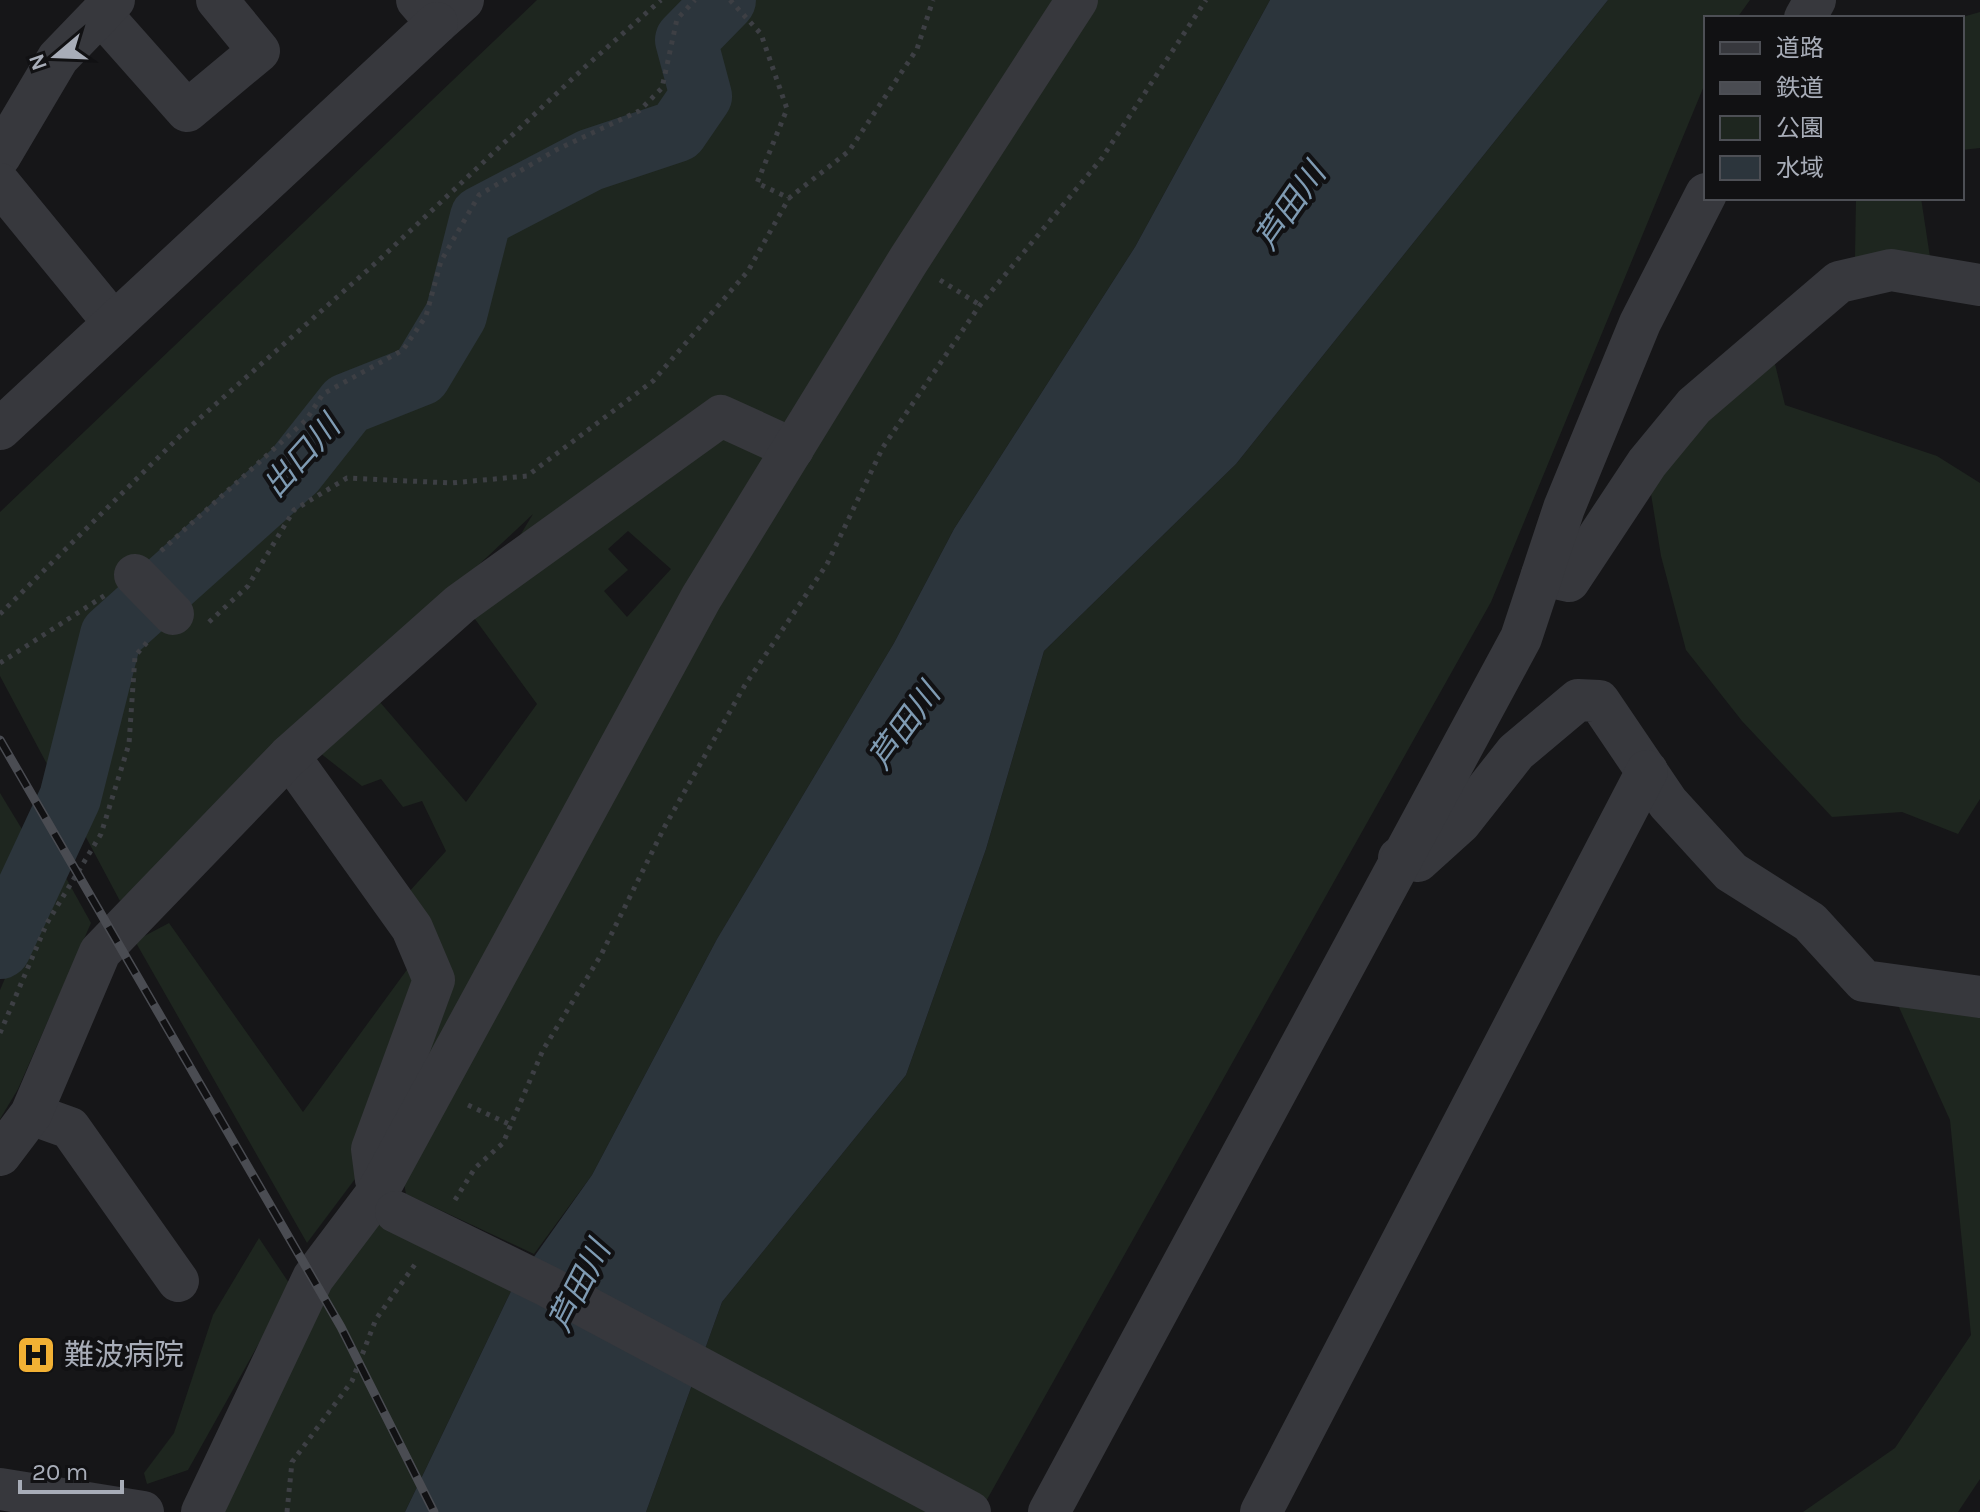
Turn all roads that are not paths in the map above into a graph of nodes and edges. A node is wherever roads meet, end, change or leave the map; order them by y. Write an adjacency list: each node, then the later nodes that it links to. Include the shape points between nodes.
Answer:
1 (217, 0): 3 (street, via 259,51 187,111)
2 (1077, 0): 11 (street)
3 (108, 7): 5 (street, via 58,58)
4 (439, 8): 9 (street)
5 (0, 156)
6 (0, 184): 9 (street)
7 (1704, 198): 13 (street, via 1640,323)
8 (1980, 285): 13 (street, via 1891,270 1839,282 1694,406 1647,463 1569,581)
9 (114, 323): 10 (street)
10 (0, 429)
11 (793, 449): 15 (street, via 721,416 460,604); 21 (street, via 701,598 434,1089)
12 (135, 575): 14 (street)
13 (1542, 575): 17 (street, via 1521,638)
14 (173, 614)
15 (289, 756): 19 (street, via 100,952); 21 (street, via 412,928 434,980 372,1149)
16 (1647, 771): 17 (street, via 1599,701 1578,700 1516,752 1460,823 1418,861); 18 (street, via 1668,803 1731,872 1810,922 1864,981); 28 (street)
17 (1399, 858): 27 (street)
18 (1980, 997)
19 (31, 1114): 20 (street); 22 (street, via 70,1128)
20 (0, 1155)
21 (387, 1203): 25 (street, via 313,1278); 26 (street, bridge)
22 (178, 1281)
23 (0, 1489): 24 (street)
24 (143, 1512)
25 (202, 1512)
26 (970, 1512)
27 (1049, 1512)
28 (1261, 1512)

